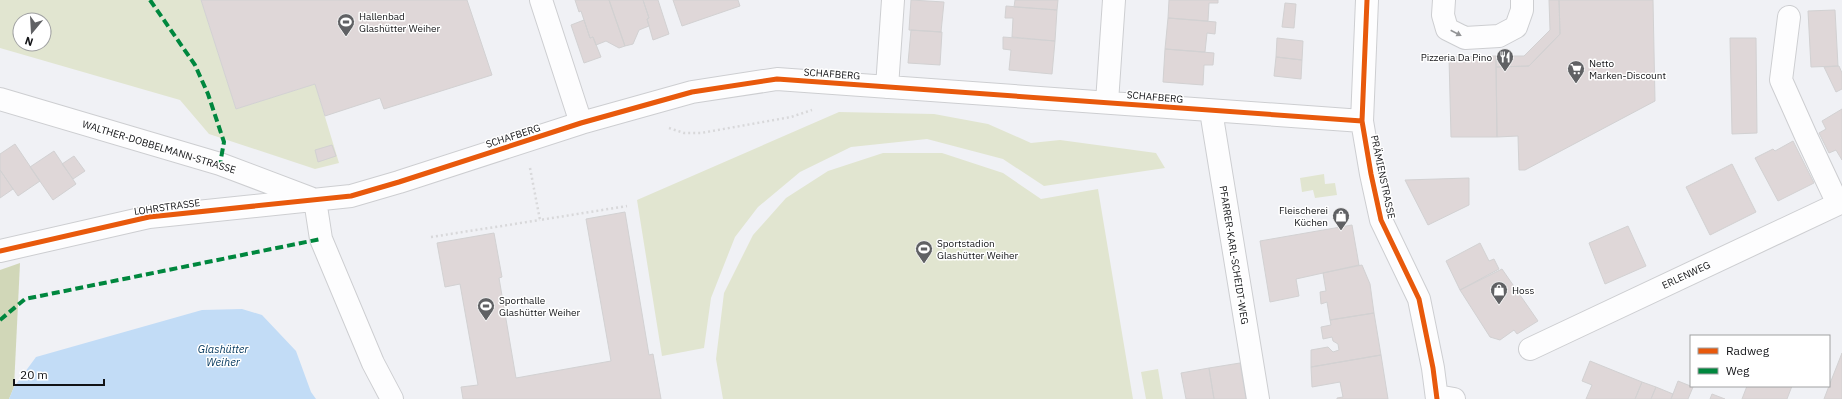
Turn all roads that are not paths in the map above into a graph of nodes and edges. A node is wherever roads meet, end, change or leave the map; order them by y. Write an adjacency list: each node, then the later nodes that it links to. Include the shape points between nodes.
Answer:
1 (541, 0): 13 (street)
2 (892, 0): 8 (street)
3 (1114, 0): 10 (street)
4 (1367, 0): 12 (street, PRÄMIENSTRASSE)
5 (1444, 0): 6 (street, one-way to 6, via 1443,15 1447,29 1464,38 1499,36 1516,27 1522,10)
6 (1522, 0)
7 (1789, 17): 15 (street, via 1781,80)
8 (887, 87): 10 (street, SCHAFBERG); 13 (street, SCHAFBERG, via 777,79 692,92)
9 (0, 99): 14 (street, WALTHER-DOBBELMANN-STRASSE, via 220,164)
10 (1107, 102): 11 (street, SCHAFBERG)
11 (1211, 112): 12 (street, SCHAFBERG); 20 (street, PFARRER-KARL-SCHEIDT-WEG)
12 (1362, 121): 18 (street, PRÄMIENSTRASSE, via 1381,220 1419,299 1433,368)
13 (581, 124): 14 (street, SCHAFBERG, via 351,196)
14 (315, 200): 16 (street, LOHRSTRASSE, via 150,217); 19 (street, via 321,239 373,363)
15 (1840, 203): 17 (street, ERLENWEG)
16 (0, 251)
17 (1530, 349)
18 (1443, 398)
19 (392, 399)
20 (1258, 399)

